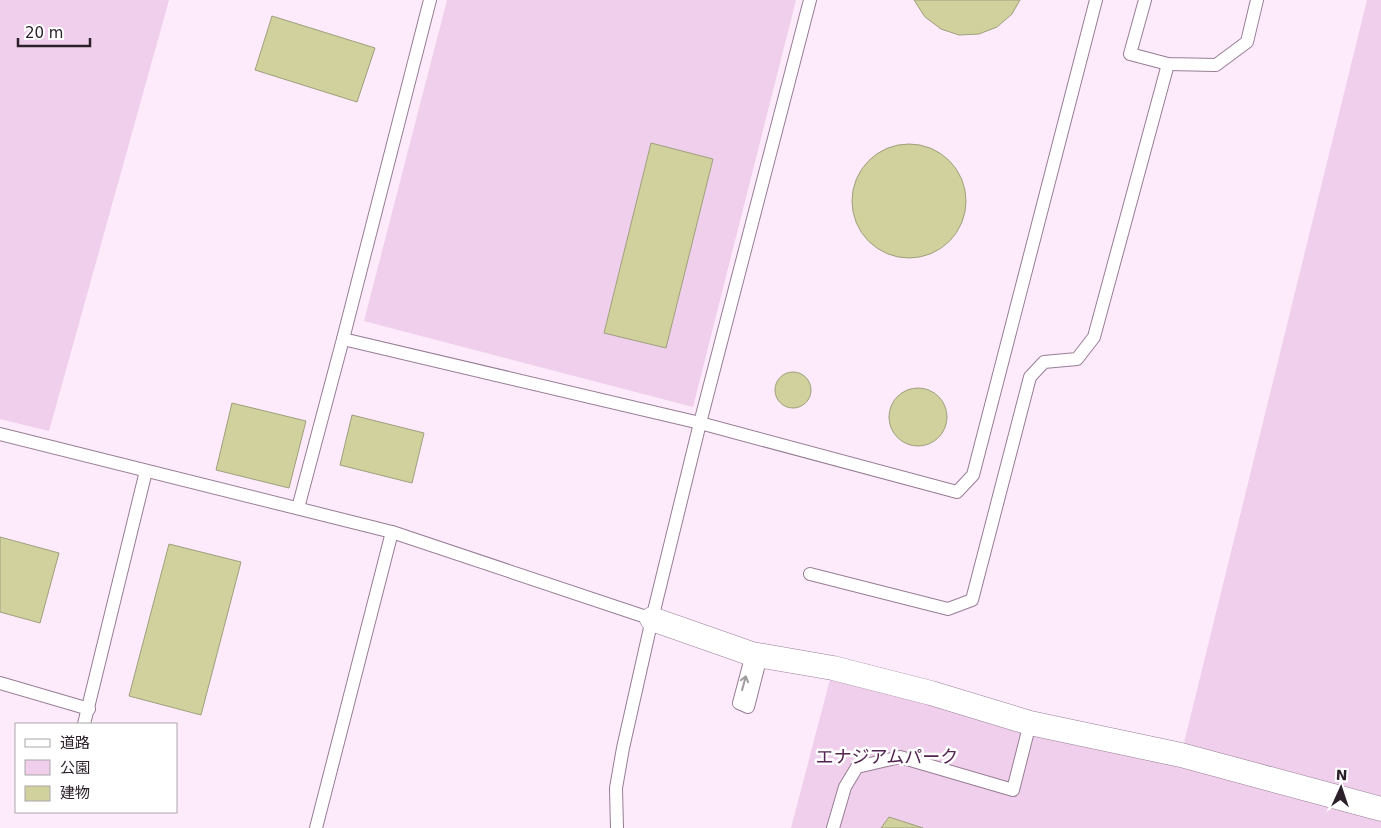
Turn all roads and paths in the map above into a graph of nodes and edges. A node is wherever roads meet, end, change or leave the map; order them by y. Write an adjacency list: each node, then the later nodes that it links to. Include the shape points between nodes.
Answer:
1 (430, 0): 7 (lane)
2 (810, 0): 8 (lane)
3 (1096, 0): 8 (lane, via 973,475 963,486 957,492)
4 (1145, 0): 6 (lane, via 1130,54)
5 (1257, 0): 6 (lane, via 1247,42 1216,65)
6 (1168, 64): 13 (lane, via 1094,337 1077,359 1044,362 1030,377 972,600 948,609)
7 (343, 339): 8 (lane); 11 (lane)
8 (700, 423): 14 (lane)
9 (0, 434): 10 (lane)
10 (146, 471): 11 (lane); 16 (lane)
11 (298, 508): 12 (lane)
12 (392, 532): 14 (lane); 20 (lane)
13 (810, 574)
14 (652, 618): 18 (street, via 757,655 833,668 931,692); 21 (lane, via 616,788)
15 (0, 684): 16 (lane)
16 (89, 708): 17 (lane)
17 (84, 723)
18 (1030, 723): 19 (street, via 1181,755); 22 (lane, via 1013,790 900,757 857,767 845,787)
19 (1381, 810)
20 (316, 828)
21 (617, 828)
22 (833, 828)

